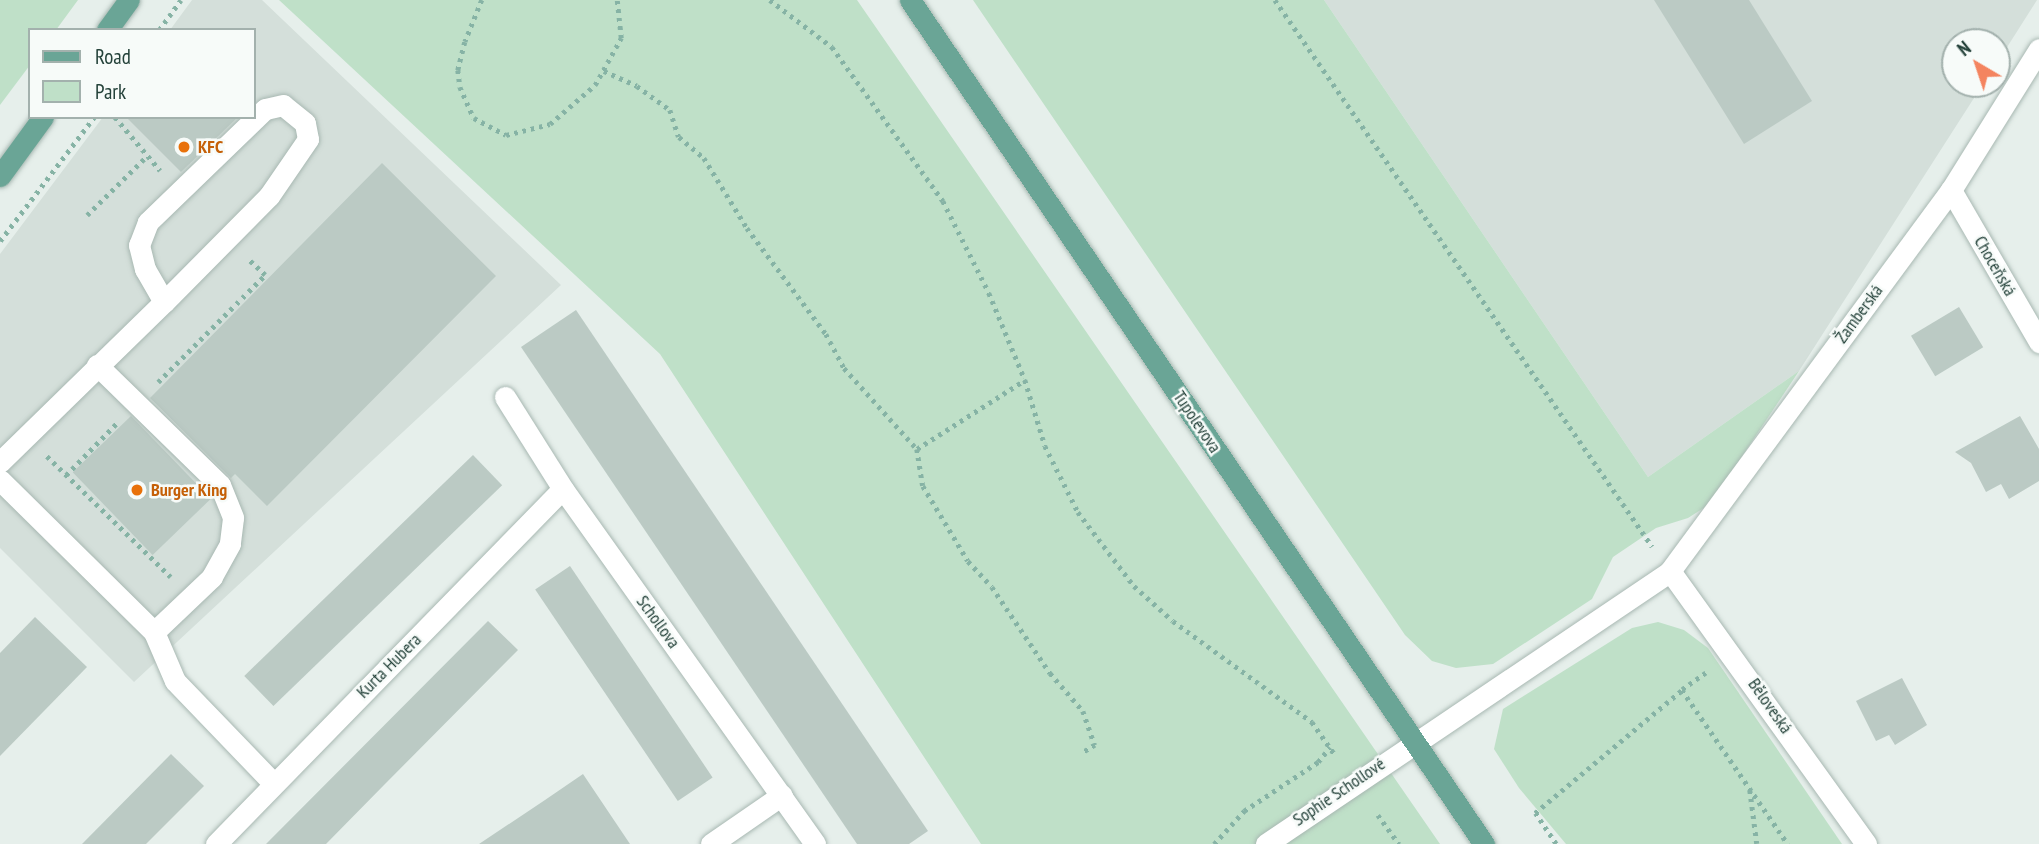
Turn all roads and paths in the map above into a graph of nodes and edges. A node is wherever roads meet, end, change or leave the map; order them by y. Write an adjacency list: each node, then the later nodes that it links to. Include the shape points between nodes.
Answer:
1 (129, 0): 8 (main road)
2 (181, 0): 9 (path)
3 (482, 0): 11 (path, via 458,70 460,88 474,118 489,128 506,135 550,124 575,106)
4 (617, 0): 11 (path, via 621,38)
5 (770, 0): 27 (path, via 832,47 936,190 989,293)
6 (910, 0): 41 (main road, Tupolevova)
7 (1275, 0): 36 (path)
8 (108, 28)
9 (160, 28)
10 (2039, 50): 20 (street, Žamberská)
11 (604, 71): 30 (path, via 637,86 670,110 680,137 704,158 747,228 826,334 844,368)
12 (256, 117): 24 (street, via 265,108 283,105 305,123 308,139 269,196)
13 (42, 119): 19 (main road)
14 (92, 119): 22 (path)
15 (117, 119): 17 (path)
16 (254, 119): 24 (street, via 148,222 139,245 145,269)
17 (147, 156): 18 (path); 21 (path)
18 (164, 174)
19 (0, 176)
20 (1951, 190): 25 (street, Choceňská); 36 (street, Žamberská)
21 (88, 215)
22 (0, 241)
23 (239, 250): 29 (path, via 265,275)
24 (164, 302): 26 (street)
25 (2039, 342)
26 (97, 365): 29 (street); 32 (street)
27 (1025, 380): 30 (path); 42 (path, via 1045,446 1078,512 1134,586 1173,621 1278,694 1312,722)
28 (505, 397): 35 (street, Schollova)
29 (137, 404): 33 (path); 38 (street, via 220,485 233,518 230,544 212,577)
30 (917, 449): 43 (path, via 923,486 968,561 992,587 1050,673 1083,710 1095,745)
31 (42, 451): 33 (path)
32 (0, 462)
33 (66, 475): 37 (path)
34 (0, 480): 38 (street)
35 (563, 489): 45 (street, Kurta Hubera); 47 (street, Schollova)
36 (1670, 571): 39 (street, Běloveská); 41 (street, Sophie Schollové)
37 (180, 584)
38 (154, 632): 45 (street, via 175,681)
39 (1733, 654): 40 (path); 59 (street, Běloveská)
40 (1682, 690): 46 (path); 56 (path, via 1535,813)
41 (1413, 741): 53 (street, Sophie Schollové); 55 (main road, Tupolevova)
42 (1330, 747): 44 (path); 52 (path, via 1318,762 1244,811)
43 (1084, 752)
44 (1334, 753)
45 (273, 783): 49 (street, Kurta Hubera)
46 (1750, 789): 57 (path); 58 (path)
47 (782, 795): 50 (street); 51 (street, Schollova)
48 (1378, 815): 54 (path)
49 (216, 844)
50 (711, 844)
51 (815, 844)
52 (1214, 844)
53 (1266, 844)
54 (1399, 844)
55 (1484, 844)
56 (1556, 844)
57 (1757, 844)
58 (1788, 844)
59 (1866, 844)

